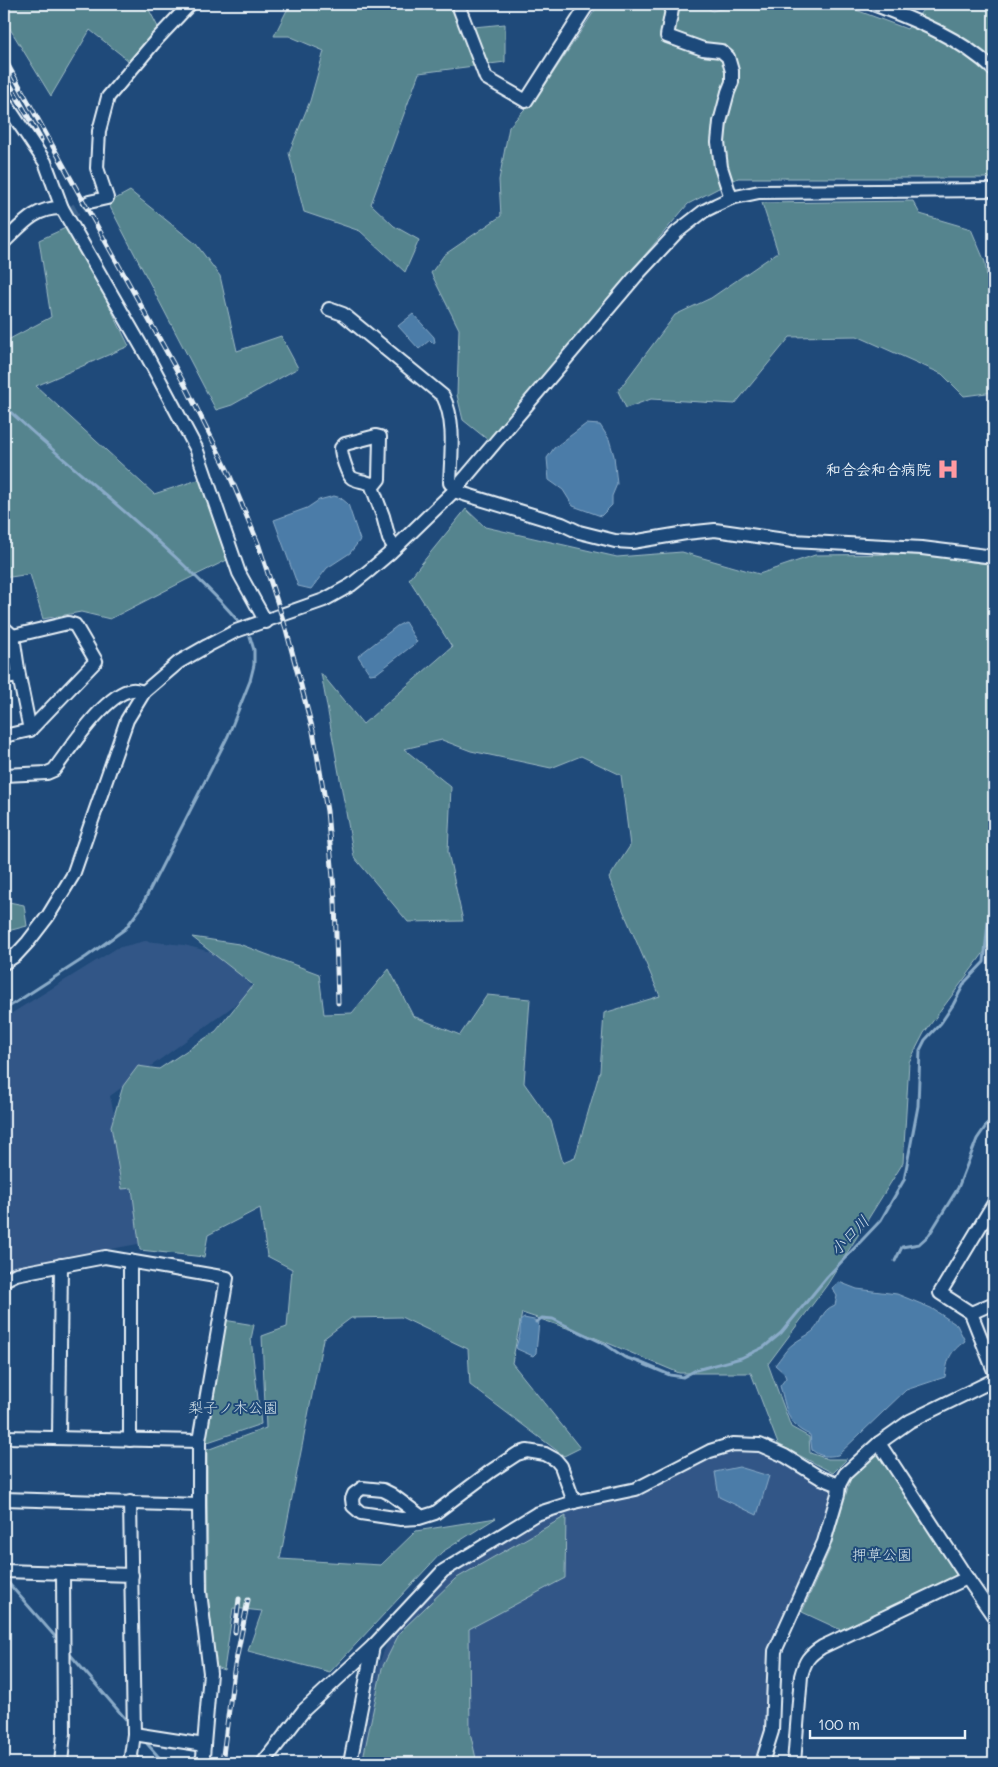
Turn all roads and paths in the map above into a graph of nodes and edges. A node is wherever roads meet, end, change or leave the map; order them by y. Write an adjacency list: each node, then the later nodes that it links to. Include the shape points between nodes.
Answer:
1 (190, 4): 10 (street, via 108,97 99,132 97,168 107,198)
2 (460, 4): 3 (street, via 486,78 526,101)
3 (588, 4)
4 (673, 4): 9 (street, via 667,36 703,49 721,51 728,57 732,82 720,122 718,142 721,166)
5 (873, 4): 6 (street, via 948,36)
6 (994, 70)
7 (4, 101): 11 (street, via 45,162)
8 (994, 190): 9 (street, via 772,191)
9 (731, 198): 15 (street, via 704,211 677,232)
10 (89, 202)
11 (62, 208): 12 (street, via 40,211); 18 (street, via 196,448 239,573)
12 (4, 242)
13 (330, 309): 15 (street, via 343,314 443,396 451,422 450,483)
14 (371, 484): 16 (street)
15 (455, 490): 16 (street); 17 (street, via 579,532 615,540 632,542 716,530 792,541 922,548)
16 (395, 548): 18 (street, via 335,595)
17 (994, 556)
18 (266, 622): 22 (street, via 236,631 179,662)
19 (9, 632): 20 (street); 23 (street, via 75,624 96,661)
20 (19, 676): 21 (street); 23 (street)
21 (4, 678)
22 (144, 692): 25 (street, via 132,690 117,696 92,718 54,770); 26 (street, via 127,720 73,876 28,942)
23 (30, 730): 24 (street)
24 (4, 736)
25 (4, 774)
26 (4, 964)
27 (994, 1203): 32 (street, via 940,1293)
28 (130, 1261): 29 (street, via 105,1257); 37 (street); 38 (street, via 227,1278)
29 (61, 1265): 30 (street, via 16,1274); 36 (street)
30 (4, 1280)
31 (994, 1303): 32 (street)
32 (971, 1313): 33 (street)
33 (994, 1371)
34 (994, 1380): 39 (street, via 910,1421)
35 (4, 1437): 36 (street)
36 (59, 1437): 37 (street)
37 (130, 1440): 38 (street)
38 (199, 1441): 44 (street)
39 (879, 1443): 40 (street, via 845,1474); 49 (street)
40 (839, 1485): 43 (street, via 760,1445 734,1444 710,1451 636,1489); 59 (street, via 824,1542 775,1651 772,1731)
41 (4, 1499): 42 (street)
42 (130, 1502): 44 (street); 48 (street)
43 (574, 1502): 45 (street, via 556,1460 527,1451 516,1454 490,1471 435,1513); 51 (street, via 536,1514 443,1571)
44 (199, 1505): 53 (street, via 200,1592 210,1673)
45 (422, 1517): 45 (street, via 401,1519 361,1513 353,1506 352,1499 362,1488 383,1490)
46 (4, 1571): 47 (street)
47 (63, 1573): 48 (street); 54 (street, via 64,1733)
48 (132, 1575): 52 (street)
49 (967, 1578): 50 (street); 60 (street, via 810,1654 801,1676)
50 (994, 1617)
51 (372, 1646): 57 (street, via 304,1710); 58 (street)
52 (134, 1734): 53 (street); 55 (street)
53 (204, 1745): 56 (street)
54 (61, 1763)
55 (130, 1763)
56 (200, 1763)
57 (263, 1763)
58 (350, 1763)
59 (762, 1763)
60 (794, 1763)

